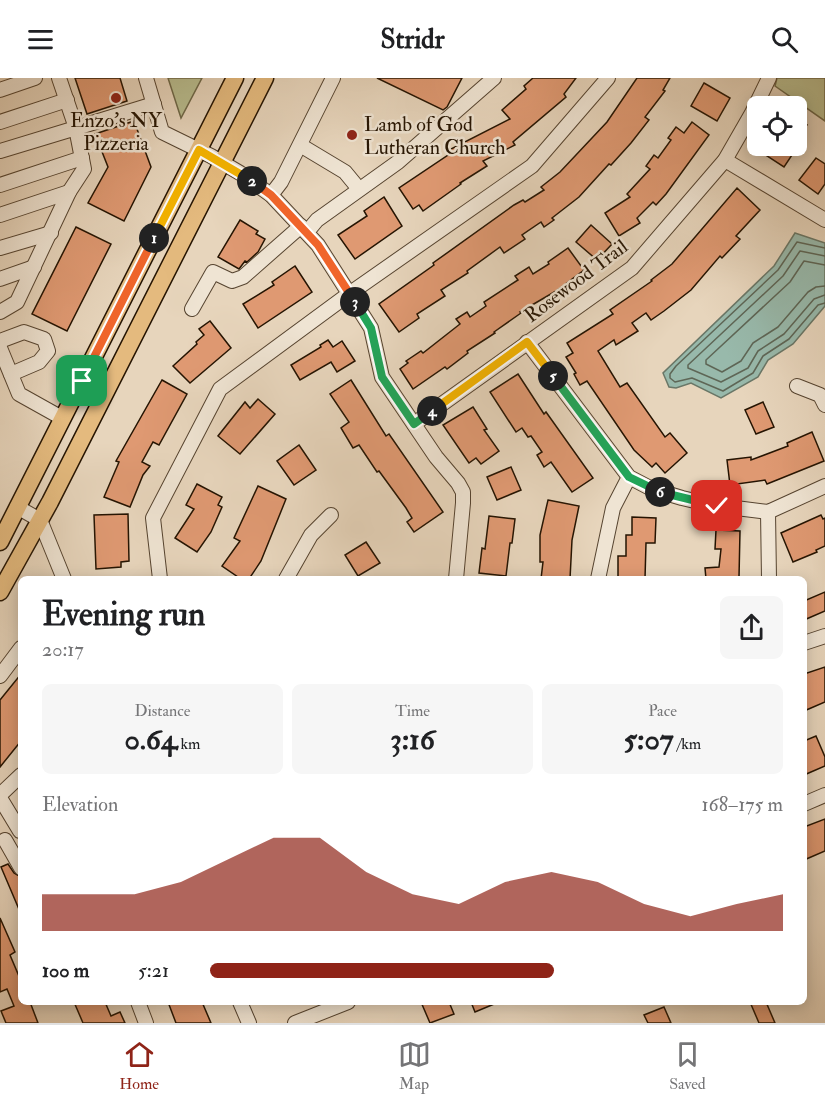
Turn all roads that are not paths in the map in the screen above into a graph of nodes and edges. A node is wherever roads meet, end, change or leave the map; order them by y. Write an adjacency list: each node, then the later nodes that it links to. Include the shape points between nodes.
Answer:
1 (35, 78): 10 (street)
2 (58, 78): 11 (street)
3 (146, 78): 12 (street)
4 (235, 78): 16 (main road)
5 (265, 78): 20 (main road)
6 (333, 78): 15 (street)
7 (494, 78): 22 (street, via 398,162)
8 (608, 78): 32 (street, via 532,166)
9 (769, 78): 19 (street, Rosewood Trail)
10 (0, 90)
11 (67, 100): 13 (street); 14 (street)
12 (154, 104): 14 (street); 16 (street, via 162,132)
13 (0, 122)
14 (76, 128): 17 (street); 18 (street)
15 (300, 145): 22 (street, via 345,172); 24 (street)
16 (199, 150): 20 (street); 41 (main road)
17 (0, 152)
18 (82, 158): 21 (street); 23 (street, via 84,169)
19 (725, 160): 26 (street); 36 (street, Rosewood Trail, via 632,268)
20 (221, 162): 24 (street); 48 (main road)
21 (0, 185)
22 (359, 189): 27 (street)
23 (69, 192): 25 (street); 28 (street)
24 (271, 195): 27 (street)
25 (0, 215)
26 (825, 220)
27 (304, 229): 32 (street); 33 (street, via 243,277 232,281 213,272)
28 (51, 233): 29 (street); 30 (street)
29 (0, 248)
30 (34, 267): 31 (street); 34 (street, via 16,302)
31 (0, 279)
32 (349, 294): 42 (street, via 371,328 382,377); 51 (street, via 220,389 153,518)
33 (192, 309)
34 (0, 312)
35 (0, 340): 38 (street, via 24,332 44,339 48,351 39,362)
36 (527, 342): 42 (street, Rosewood Trail); 43 (street)
37 (0, 348): 38 (street)
38 (11, 374): 41 (street, via 19,394)
39 (797, 386): 40 (street, via 820,395)
40 (825, 405)
41 (62, 418): 45 (main road)
42 (414, 424): 53 (street, via 462,492)
43 (629, 477): 46 (street, via 682,498); 54 (street, via 613,508)
44 (825, 486): 46 (street)
45 (17, 507): 48 (street); 49 (main road)
46 (768, 512): 55 (street)
47 (331, 516): 52 (street, via 311,535)
48 (40, 520): 50 (street); 56 (main road)
49 (0, 542)
50 (63, 576)
51 (160, 576)
52 (288, 576)
53 (456, 576)
54 (599, 576)
55 (769, 576)
56 (0, 592)
57 (825, 636): 58 (street)
58 (807, 642)
59 (18, 652): 60 (street)
60 (0, 675)
61 (18, 778): 63 (street)
62 (825, 795): 64 (street)
63 (0, 796): 65 (street)
64 (807, 803)
65 (18, 826)
66 (18, 833): 67 (street)
67 (2, 841): 68 (street)
68 (18, 864)
69 (139, 1005): 72 (street)
70 (241, 1005): 73 (street)
71 (332, 1005): 74 (street)
72 (147, 1023)
73 (249, 1023)
74 (295, 1023)

